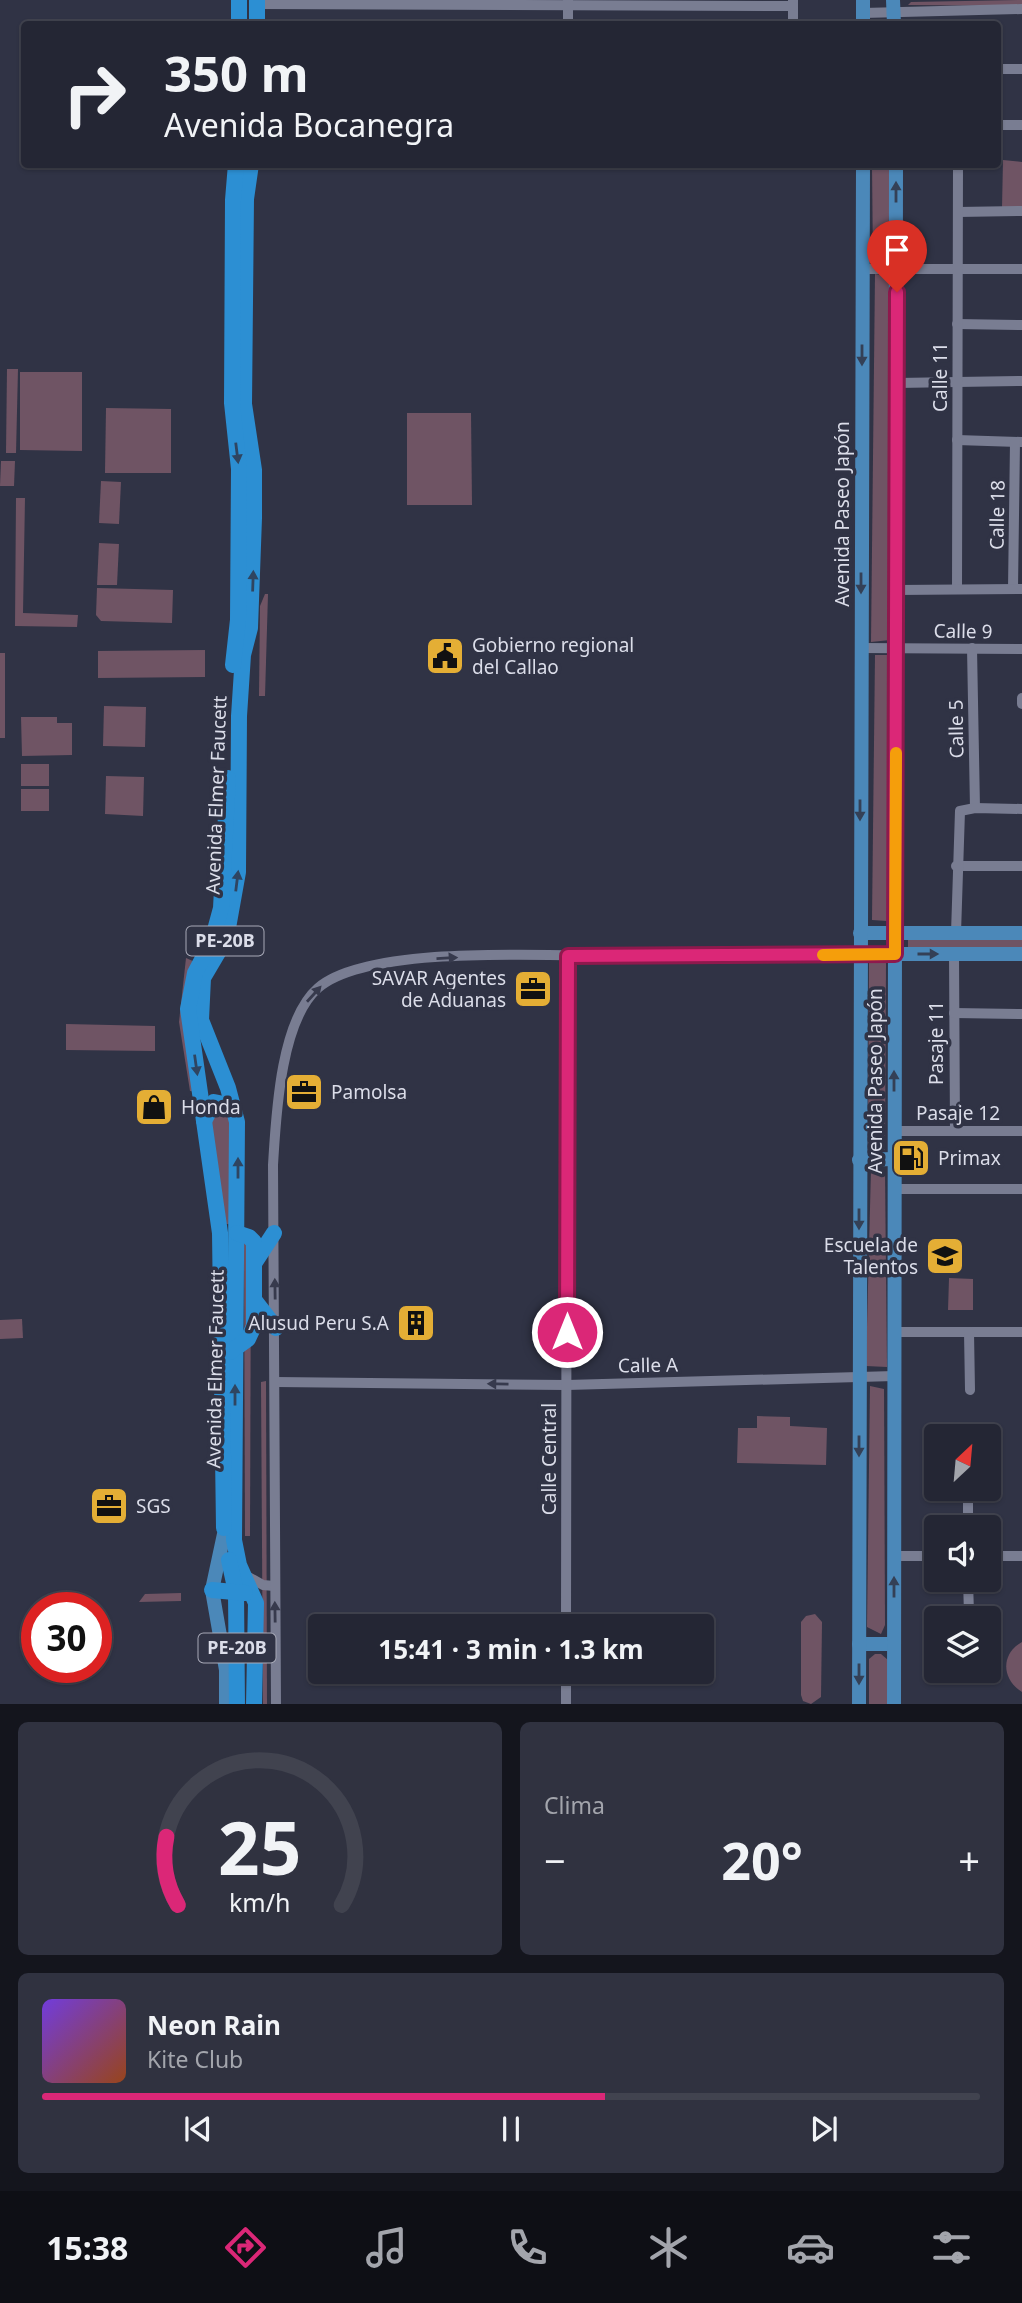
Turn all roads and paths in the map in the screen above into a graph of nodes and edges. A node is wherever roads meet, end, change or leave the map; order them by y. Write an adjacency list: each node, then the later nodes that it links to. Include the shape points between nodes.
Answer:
1 (239, 0): 13 (highway)
2 (257, 2): 3 (street); 14 (highway)
3 (338, 2): 4 (street)
4 (568, 3): 5 (street); 15 (street)
5 (623, 3): 6 (street)
6 (680, 3): 7 (street)
7 (736, 3): 8 (street)
8 (793, 3): 16 (street)
9 (1022, 9): 10 (street)
10 (957, 11): 12 (street); 17 (street)
11 (863, 12): 12 (street)
12 (893, 12)
13 (239, 21)
14 (257, 21)
15 (568, 21)
16 (793, 21)
17 (957, 21)
18 (1001, 69): 19 (street)
19 (1022, 69)
20 (1001, 125): 21 (street)
21 (1022, 125)
22 (236, 168): 66 (highway, Avenida Elmer Faucett / PE-20B, one-way to 66, via 232,402 239,469 238,620 221,908 212,941 195,973 188,1009)
23 (250, 168): 65 (highway, Avenida Elmer Faucett / PE-20B, one-way to 23, via 203,1031 201,996 207,968 227,935 238,872 239,716 251,617 254,518 254,470 244,404 246,199)
24 (863, 168): 29 (main road, Avenida Paseo Japón)
25 (896, 168): 30 (main road, Avenida Paseo Japón, one-way to 25)
26 (958, 168): 28 (street, Calle 11)
27 (1022, 211): 28 (street)
28 (958, 212): 31 (street, Calle 11)
29 (863, 269): 30 (street); 44 (main road, Avenida Paseo Japón, one-way to 44)
30 (897, 269): 31 (street); 37 (main road, Avenida Paseo Japón)
31 (957, 269): 32 (street); 33 (street, Calle 11)
32 (1022, 269)
33 (957, 324): 34 (street); 35 (street, Calle 11)
34 (1022, 325)
35 (957, 381): 36 (street); 37 (street); 38 (street, Calle 11)
36 (1022, 381)
37 (897, 383): 42 (main road, Avenida Paseo Japón)
38 (957, 440): 39 (street); 40 (street, Calle 11)
39 (1019, 442): 41 (street, Calle 18)
40 (957, 589): 41 (street); 42 (street)
41 (1019, 589): 43 (street, Calle 18)
42 (897, 590): 45 (main road, Avenida Paseo Japón)
43 (1022, 603)
44 (861, 648): 45 (street, Calle 9); 55 (main road, Avenida Paseo Japón, one-way to 55)
45 (897, 648): 46 (street, Calle 9); 54 (main road, Avenida Paseo Japón)
46 (972, 649): 47 (street, Calle 9); 50 (street, Calle 5)
47 (1022, 649)
48 (1022, 698): 49 (street)
49 (1022, 704)
50 (970, 809): 51 (street); 52 (street, Calle 5, via 959,817)
51 (1022, 809)
52 (956, 866): 53 (street); 56 (street, Calle 5)
53 (1022, 866)
54 (895, 932): 55 (main road); 56 (main road); 59 (main road, Avenida Paseo Japón)
55 (860, 933): 58 (main road, Avenida Paseo Japón)
56 (956, 933): 57 (main road)
57 (1022, 933)
58 (860, 954): 59 (main road); 62 (street); 71 (main road, Avenida Paseo Japón)
59 (895, 954): 60 (main road, one-way to 60); 67 (main road, Avenida Paseo Japón, one-way to 59)
60 (954, 954): 61 (main road); 63 (street, Pasaje 11)
61 (1022, 954)
62 (568, 956): 75 (street, one-way to 62, via 275,1122 290,1035 317,989 355,970 429,959); 86 (street, Calle Central)
63 (954, 1013): 64 (street); 68 (street, Pasaje 11)
64 (1022, 1013)
65 (233, 1106): 66 (highway, via 214,1102); 74 (highway, Avenida Elmer Faucett / PE-20B, one-way to 65)
66 (204, 1121): 82 (highway, Avenida Elmer Faucett / PE-20B, via 220,1233)
67 (894, 1131): 68 (street, Pasaje 12); 70 (main road, Avenida Paseo Japón)
68 (955, 1131): 69 (street, Pasaje 12)
69 (1022, 1131)
70 (894, 1159): 71 (main road); 72 (main road, Avenida Paseo Japón)
71 (859, 1160): 84 (main road, Avenida Paseo Japón, one-way to 84)
72 (894, 1189): 73 (street); 79 (main road, Avenida Paseo Japón)
73 (1022, 1189)
74 (237, 1233): 76 (highway, via 254,1242); 82 (highway, Avenida Elmer Faucett / PE-20B)
75 (274, 1233): 76 (highway); 78 (street, one-way to 75)
76 (255, 1262): 77 (highway)
77 (255, 1301): 78 (highway); 82 (highway, via 254,1326 248,1339)
78 (276, 1328): 85 (street)
79 (894, 1332): 80 (street); 83 (main road, Avenida Paseo Japón)
80 (969, 1332): 81 (street); 87 (street)
81 (1022, 1332)
82 (228, 1352): 88 (highway, Avenida Elmer Faucett / PE-20B)
83 (894, 1376): 84 (street, Calle A); 89 (main road, Avenida Paseo Japón)
84 (859, 1378): 86 (street, Calle A); 99 (main road, Avenida Paseo Japón, one-way to 99)
85 (276, 1382): 86 (street, Calle A, one-way to 85); 94 (street)
86 (567, 1385): 98 (street, Calle Central)
87 (970, 1390)
88 (229, 1534): 93 (highway, Avenida Elmer Faucett / PE-20B); 95 (main road, Avenida Elmer Faucett, via 215,1565); 96 (highway, Avenida Elmer Faucett / PE-20B)
89 (894, 1556): 90 (street); 100 (main road, Avenida Paseo Japón, one-way to 89)
90 (924, 1556)
91 (1001, 1556): 92 (street)
92 (1022, 1556)
93 (244, 1575): 94 (street); 97 (highway, Avenida Elmer Faucett / PE-20B)
94 (274, 1586): 105 (street, one-way to 94)
95 (212, 1590): 96 (highway); 102 (main road, Avenida Elmer Faucett, via 226,1670)
96 (236, 1591): 97 (highway); 103 (highway, Avenida Elmer Faucett / PE-20B)
97 (255, 1600): 104 (highway, Avenida Elmer Faucett / PE-20B)
98 (566, 1614)
99 (859, 1644): 100 (main road); 107 (main road, Avenida Paseo Japón, one-way to 107)
100 (894, 1644): 108 (main road, Avenida Paseo Japón)
101 (566, 1684): 106 (street)
102 (226, 1704)
103 (237, 1704)
104 (254, 1704)
105 (276, 1704)
106 (566, 1704)
107 (859, 1704)
108 (894, 1704)

